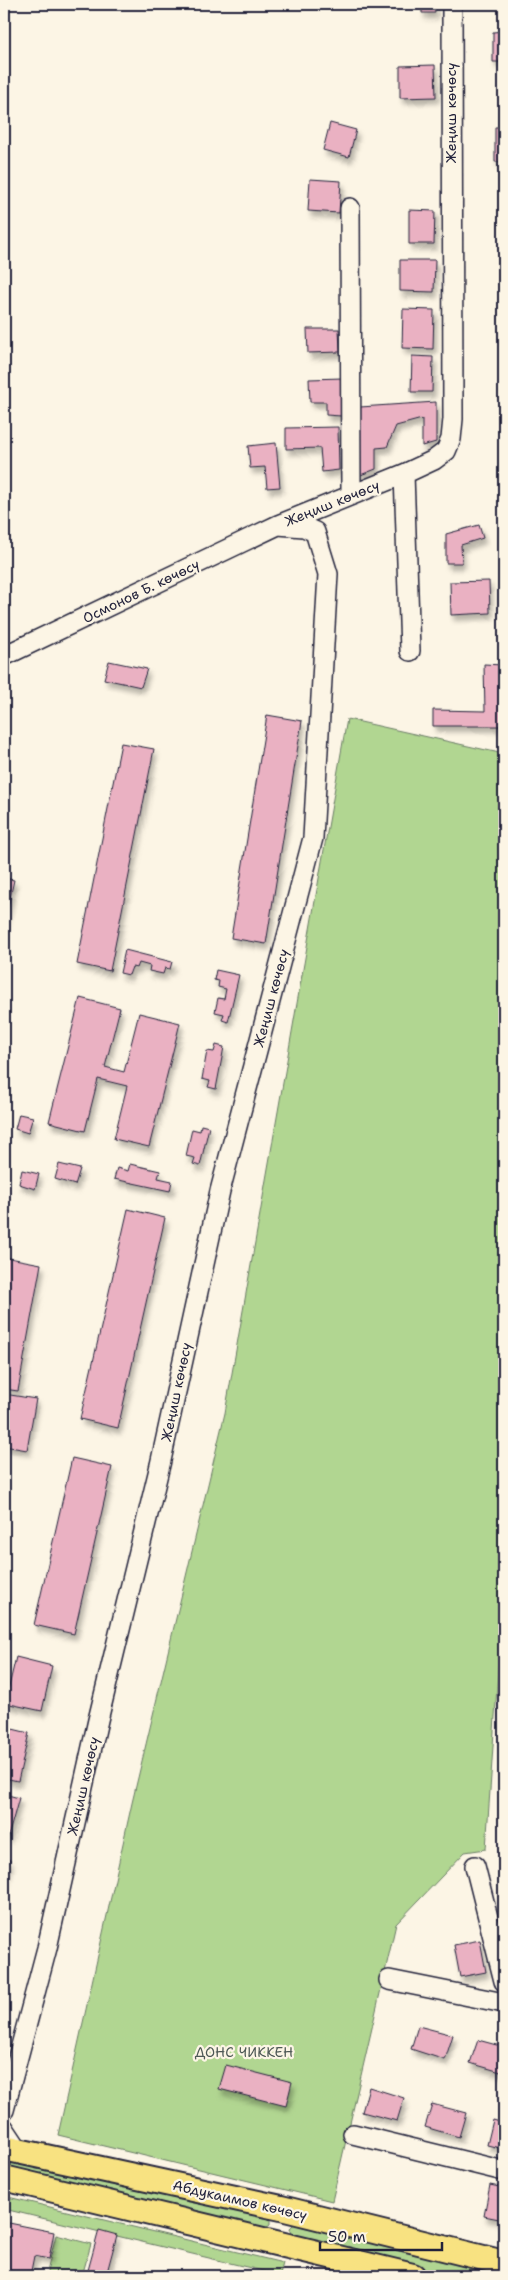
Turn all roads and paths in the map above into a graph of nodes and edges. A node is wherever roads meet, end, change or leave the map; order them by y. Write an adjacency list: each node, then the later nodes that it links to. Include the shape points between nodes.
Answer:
1 (452, 4): 3 (street, Жеңиш көчөсү, via 450,439 446,451)
2 (350, 208): 4 (street)
3 (404, 474): 4 (street, Жеңиш көчөсү); 6 (street)
4 (351, 494): 5 (street, Жеңиш көчөсү)
5 (278, 525): 7 (street, Осмонов Б. көчөсү); 12 (street, Жеңиш көчөсү, via 304,527 315,532 328,574 312,838 220,1191 160,1465 47,1948)
6 (410, 651)
7 (4, 656)
8 (475, 1866): 10 (street)
9 (389, 1980): 11 (street)
10 (504, 1981)
11 (504, 2003)
12 (4, 2110)
13 (4, 2128): 15 (street)
14 (353, 2134): 16 (street)
15 (12, 2150): 18 (main road, Абдукаимов көчөсү)
16 (504, 2171)
17 (4, 2178): 19 (main road)
18 (280, 2208): 19 (main road); 20 (main road, Абдукаимов көчөсү)
19 (274, 2242): 21 (main road)
20 (504, 2263)
21 (413, 2276)

